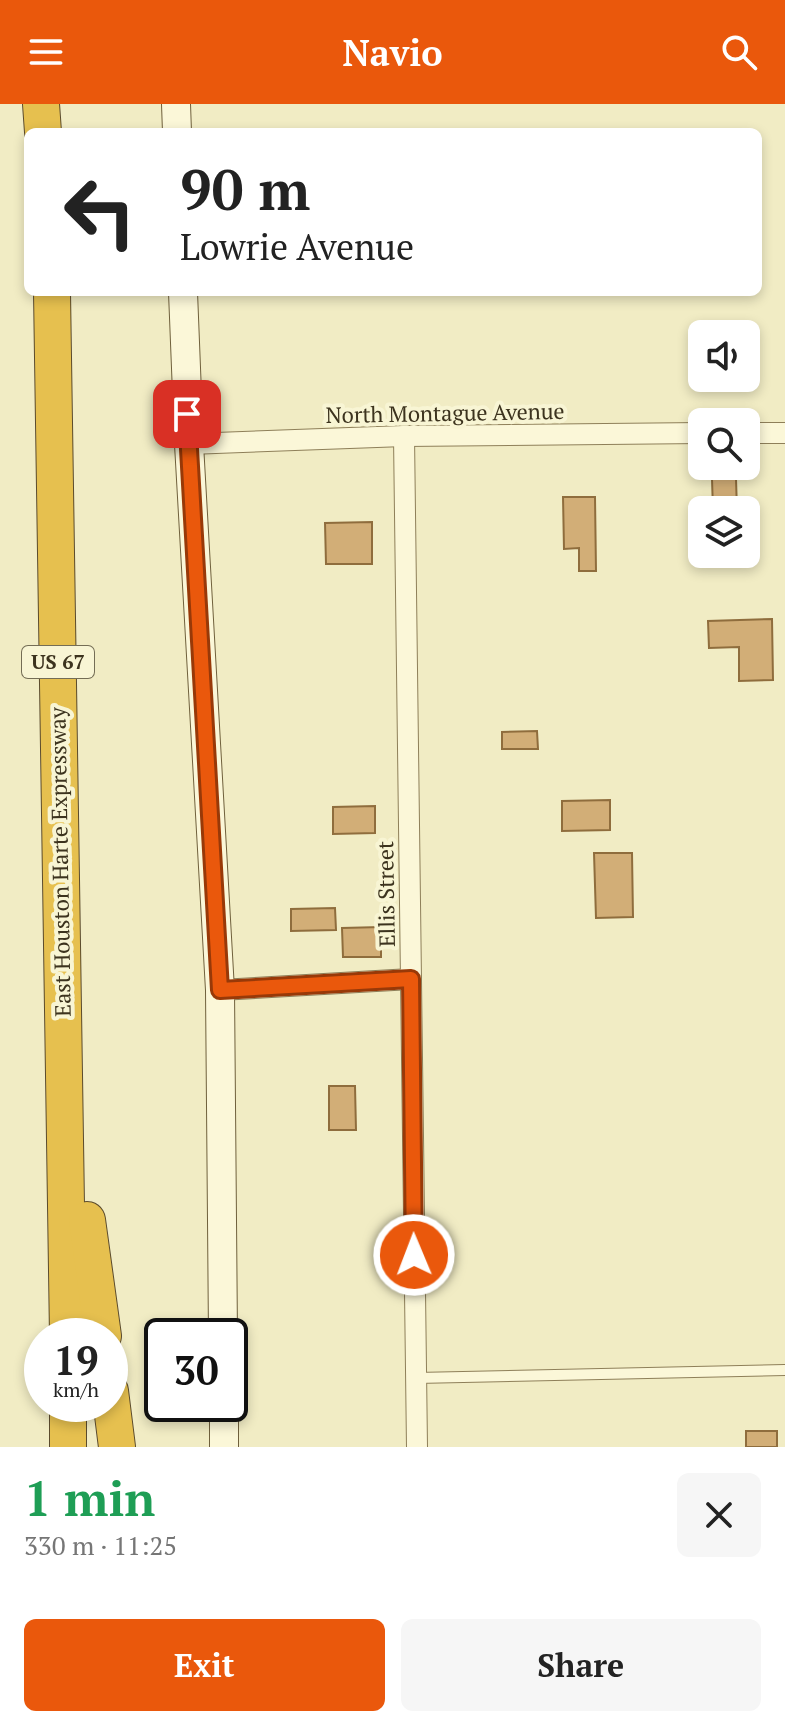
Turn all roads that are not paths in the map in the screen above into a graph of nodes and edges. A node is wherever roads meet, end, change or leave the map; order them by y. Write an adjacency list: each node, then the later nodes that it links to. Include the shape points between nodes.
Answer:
1 (41, 104): 4 (highway)
2 (52, 104): 5 (highway)
3 (176, 104): 6 (main road)
4 (43, 128)
5 (52, 128)
6 (177, 128)
7 (52, 296): 16 (highway, East Houston Harte Expressway / US 67)
8 (183, 296): 13 (main road)
9 (688, 433): 12 (street, North Montague Avenue)
10 (760, 433): 11 (street)
11 (785, 433)
12 (404, 436): 13 (street, North Montague Avenue); 14 (street, Ellis Street)
13 (189, 444): 15 (main road)
14 (411, 979): 15 (street); 21 (street, Ellis Street)
15 (220, 990): 19 (main road)
16 (63, 1032): 17 (highway, East Houston Harte Expressway / US 67); 18 (highway)
17 (68, 1318)
18 (101, 1318)
19 (223, 1318)
20 (785, 1370): 21 (lane)
21 (416, 1378): 28 (street, Ellis Street)
22 (68, 1422): 25 (highway)
23 (114, 1422): 26 (highway)
24 (224, 1422): 27 (main road)
25 (68, 1447)
26 (117, 1447)
27 (224, 1447)
28 (417, 1447)

